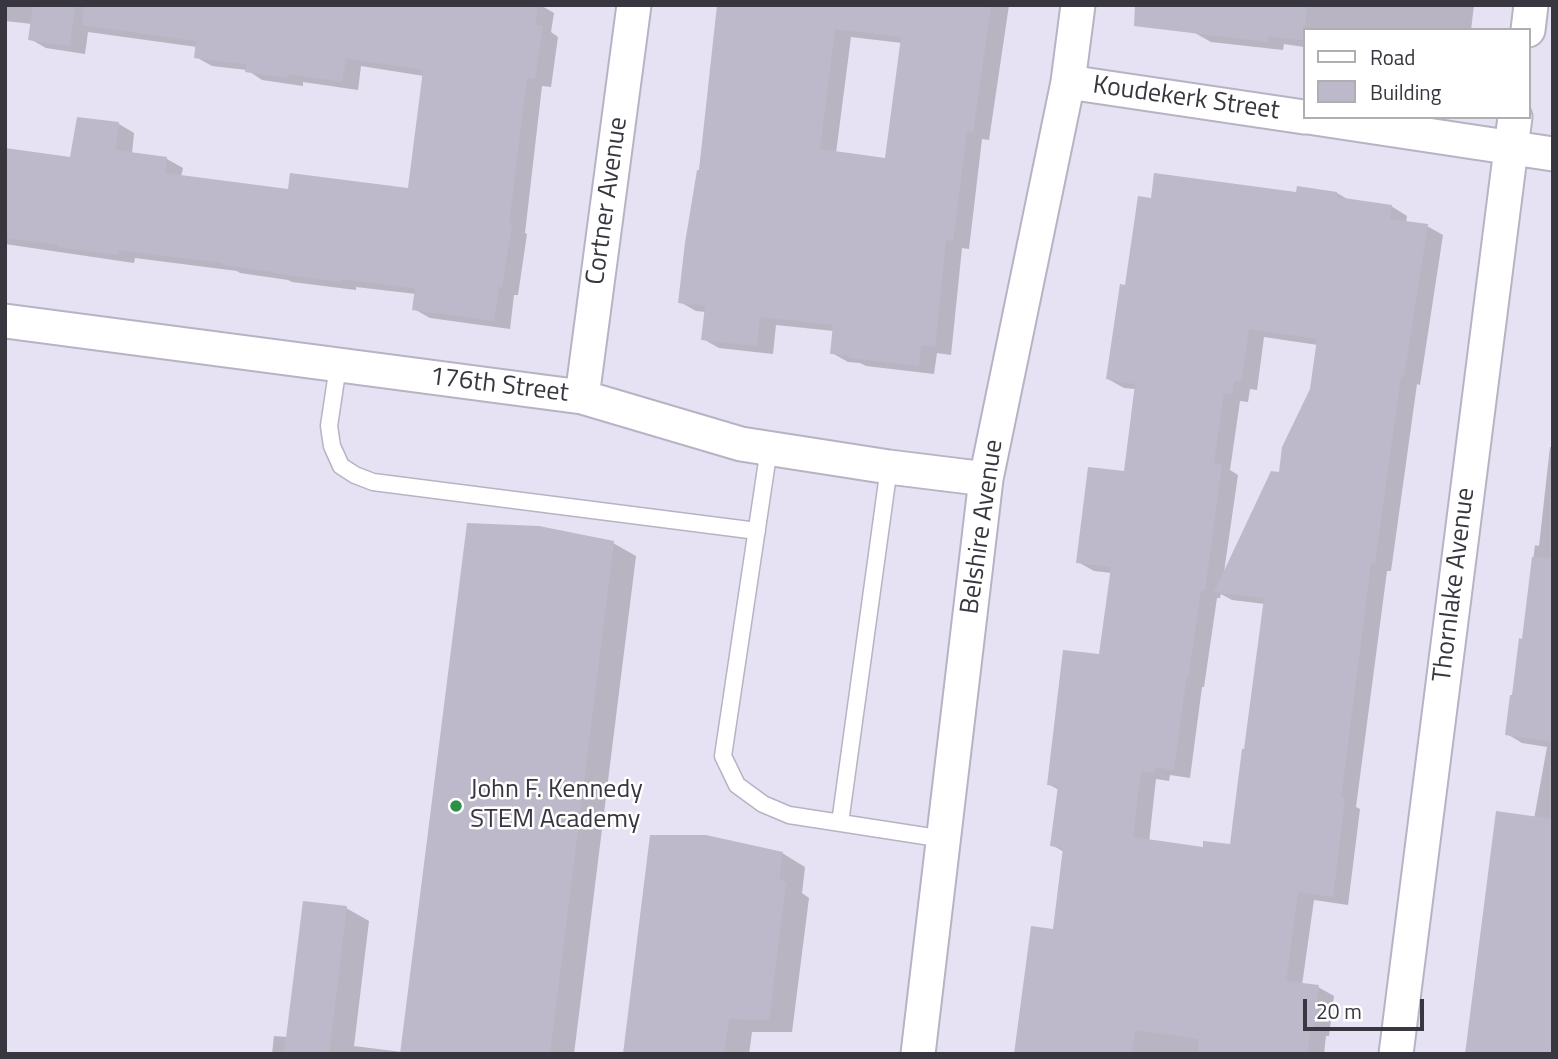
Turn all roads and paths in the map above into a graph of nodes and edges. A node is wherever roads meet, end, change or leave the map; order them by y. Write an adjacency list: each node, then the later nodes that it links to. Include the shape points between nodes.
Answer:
1 (634, 5): 12 (street, Cortner Avenue)
2 (1078, 5): 5 (street, Belshire Avenue)
3 (1531, 5): 4 (street)
4 (1528, 28)
5 (1068, 82): 6 (street, Koudekerk Street); 15 (street, Belshire Avenue)
6 (1302, 116)
7 (1334, 119): 8 (street, Koudekerk Street)
8 (1513, 132): 9 (street, Koudekerk Street); 20 (street, Thornlake Avenue)
9 (1553, 154)
10 (5, 321): 11 (street, 176th Street)
11 (338, 366): 12 (street, 176th Street); 16 (lane, via 329,426 332,446 341,466 355,475 373,482)
12 (582, 397): 13 (street, 176th Street, via 741,444)
13 (769, 448): 14 (street, 176th Street); 16 (lane)
14 (889, 467): 15 (street, 176th Street); 17 (lane)
15 (986, 479): 18 (street, Belshire Avenue)
16 (757, 530): 17 (lane, via 723,756 737,785 763,804 789,815)
17 (840, 823): 18 (lane)
18 (944, 839): 19 (street, Belshire Avenue)
19 (918, 1054)
20 (1396, 1054)

